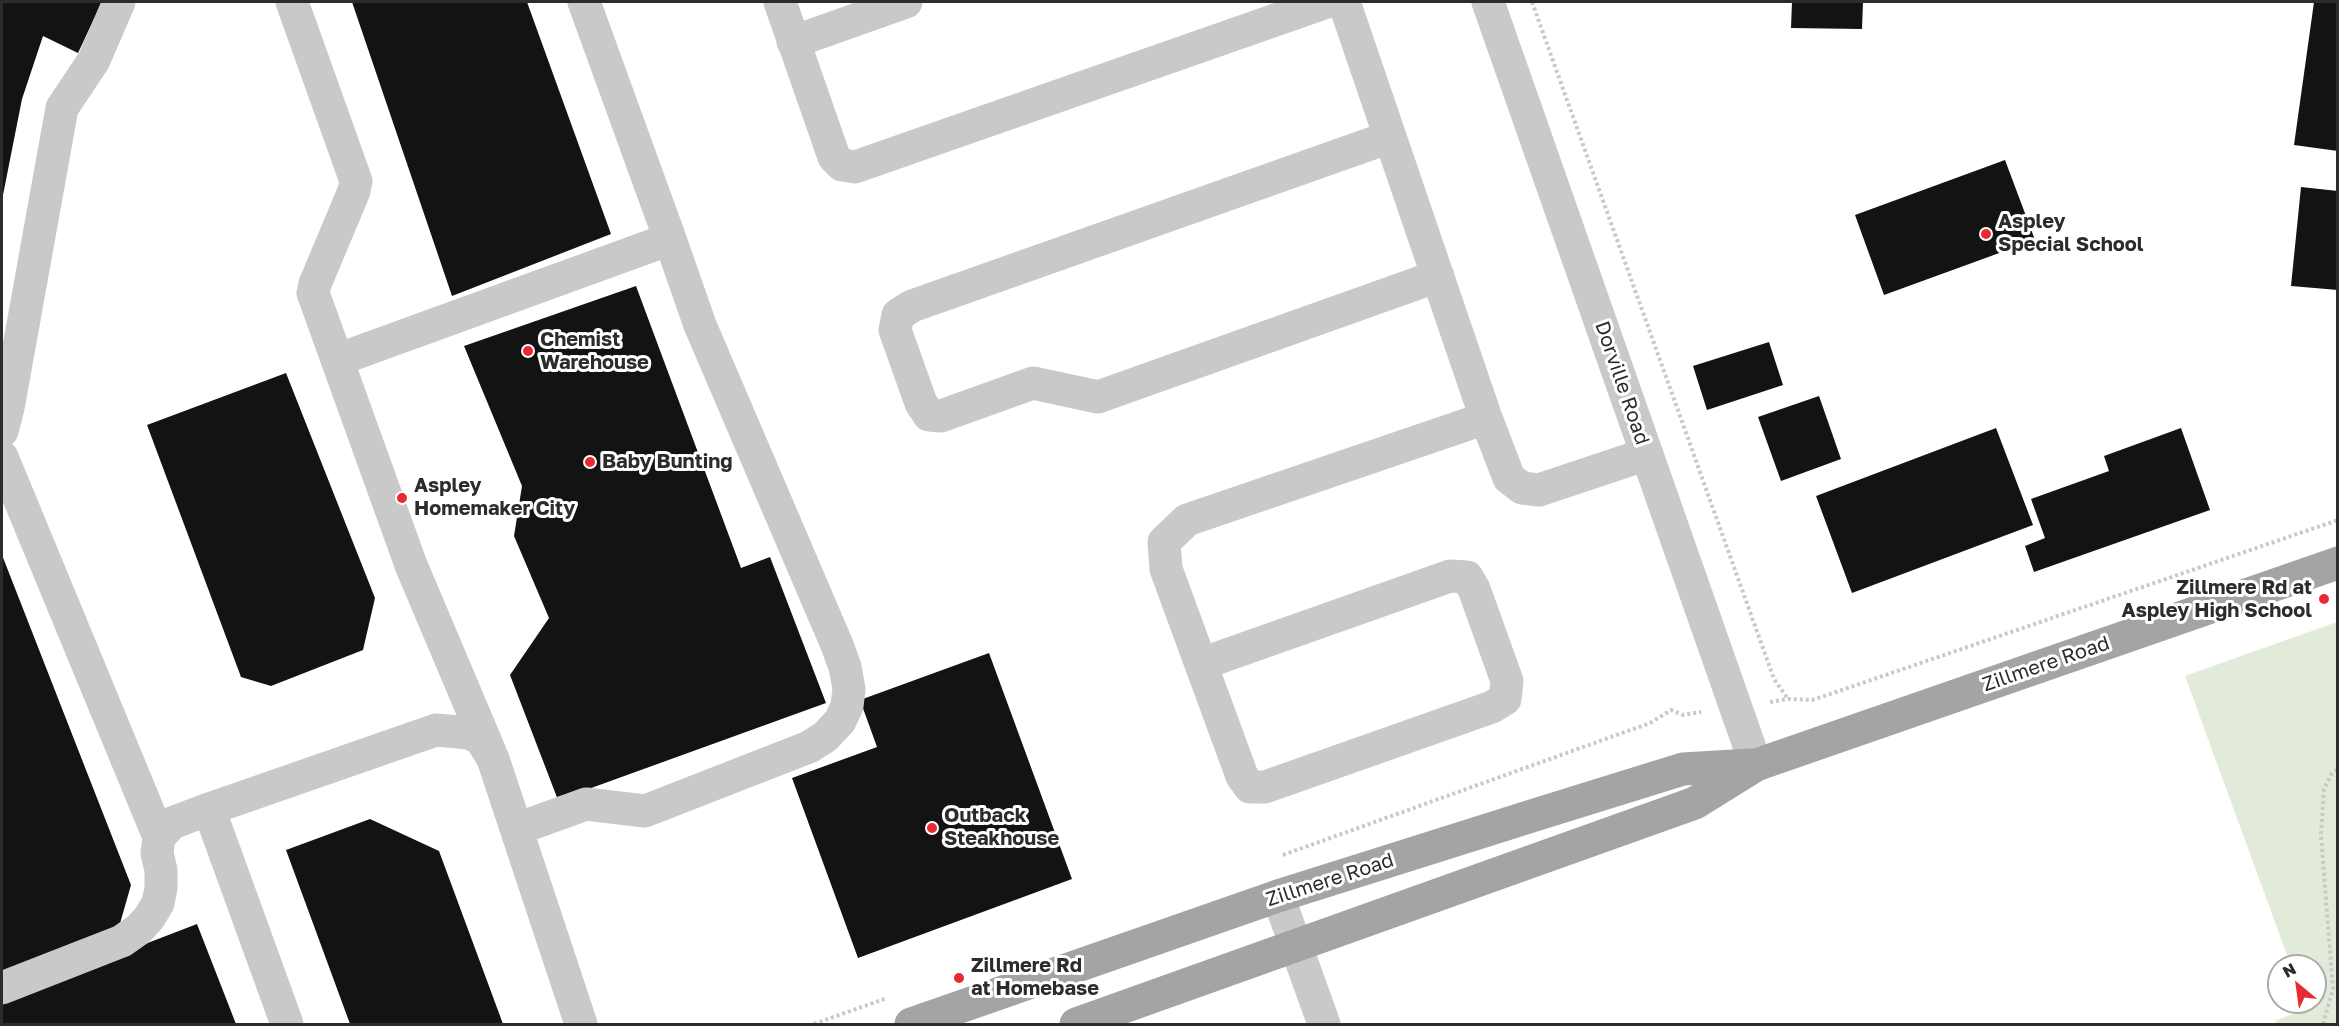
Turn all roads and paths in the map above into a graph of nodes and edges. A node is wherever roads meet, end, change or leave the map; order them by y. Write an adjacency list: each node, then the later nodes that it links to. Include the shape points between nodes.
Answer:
1 (119, 2): 16 (street, via 94,60 62,108)
2 (292, 2): 14 (street, via 356,180 313,293)
3 (584, 2): 12 (street)
4 (780, 2): 10 (street)
5 (906, 2): 10 (street)
6 (1327, 2): 10 (street, via 855,167 842,165 834,157)
7 (1344, 2): 11 (street)
8 (1488, 2): 17 (street, Dorville Road)
9 (1532, 2): 19 (path, via 1774,679 1788,699 1812,700)
10 (793, 42)
11 (1390, 136): 13 (street); 13 (street, via 912,306 897,315 896,330 910,372 929,415 941,416 1033,383 1098,397)
12 (670, 239): 14 (street); 26 (street, via 700,325 837,645 849,689 847,706 840,721 809,747 645,811 586,804)
13 (1438, 276): 15 (street)
14 (337, 360): 22 (street, via 411,565)
15 (1486, 418): 17 (street, via 1509,478 1522,488 1539,490); 21 (street, via 1187,520 1164,542 1166,569)
16 (2, 431)
17 (1647, 454): 23 (street, Dorville Road)
18 (2, 457): 27 (street)
19 (2337, 520)
20 (2337, 563): 23 (main road, Zillmere Road)
21 (1201, 664): 21 (street, via 1450,576 1467,578 1474,589 1507,681 1505,699 1492,707 1265,787 1250,787 1242,776)
22 (493, 759): 25 (street, via 481,739 470,733 436,730); 26 (street)
23 (1755, 765): 28 (main road, Zillmere Road, via 1683,770); 29 (main road, Zillmere Road, via 1695,803)
24 (2337, 769): 36 (path, via 2324,789 2321,835 2333,989)
25 (209, 809): 27 (street, via 172,823); 31 (street)
26 (517, 829): 32 (street)
27 (159, 837): 30 (street, via 158,903 139,929 122,941)
28 (1278, 896): 29 (street); 33 (main road, Zillmere Road)
29 (1295, 946): 34 (main road, Zillmere Road); 35 (street)
30 (2, 988)
31 (287, 1024)
32 (581, 1024)
33 (911, 1024)
34 (1076, 1024)
35 (1324, 1024)
36 (2323, 1024)

